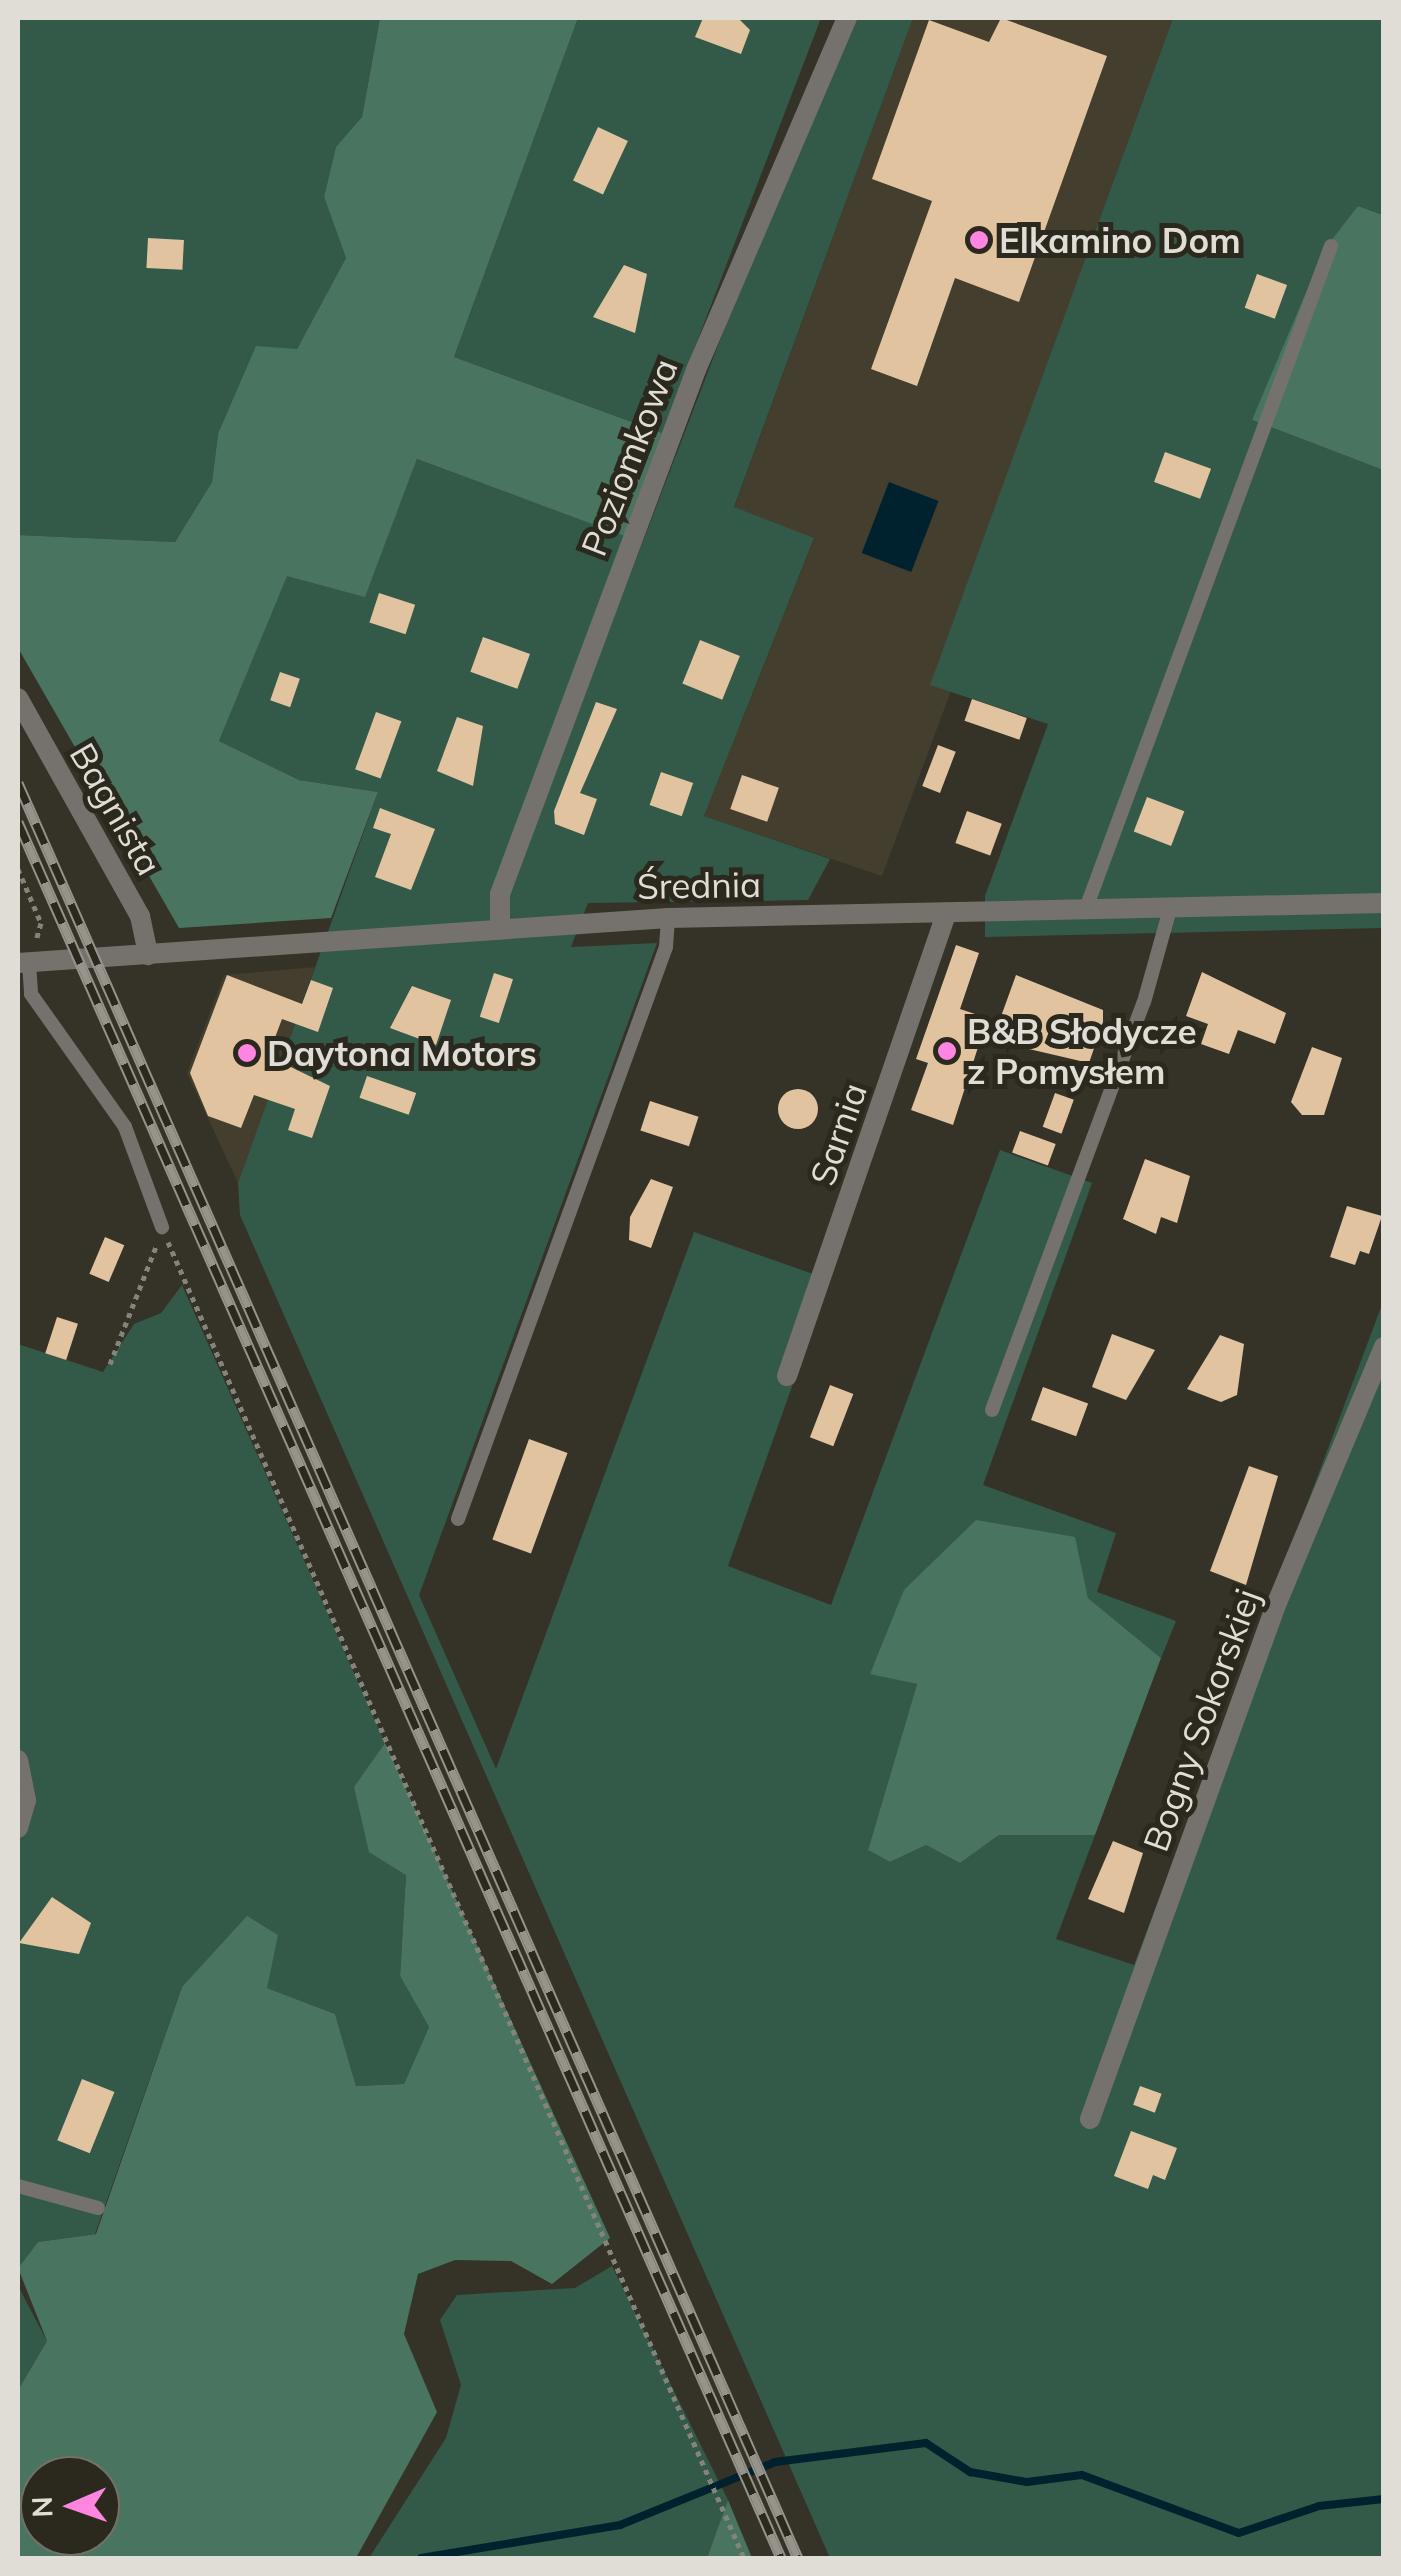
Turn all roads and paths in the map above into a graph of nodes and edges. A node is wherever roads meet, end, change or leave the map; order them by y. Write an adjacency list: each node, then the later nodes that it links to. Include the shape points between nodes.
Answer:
1 (847, 18): 10 (street, Poziomkowa, via 696,370 500,894)
2 (1331, 246): 7 (lane)
3 (18, 698): 11 (street, Bagnista, via 140,916)
4 (18, 869): 12 (path, via 42,923)
5 (1384, 903): 6 (street, Średnia)
6 (1170, 909): 7 (street, Średnia); 17 (lane, via 1144,1002)
7 (1086, 911): 8 (street, Średnia)
8 (946, 913): 9 (street, Średnia); 16 (street, Sarnia)
9 (668, 918): 10 (street, Średnia); 18 (lane, via 666,948)
10 (500, 928): 11 (street, Średnia)
11 (148, 955): 12 (street, Średnia)
12 (23, 963): 13 (lane, via 32,994 125,1127)
13 (162, 1227): 15 (path); 24 (path)
14 (1384, 1347): 21 (street, Bogny Sokorskiej, via 1276,1606)
15 (110, 1364)
16 (787, 1376)
17 (992, 1410)
18 (458, 1518)
19 (20, 1763): 20 (street)
20 (18, 1828)
21 (1090, 2119)
22 (18, 2186): 23 (lane)
23 (98, 2208)
24 (744, 2558)

